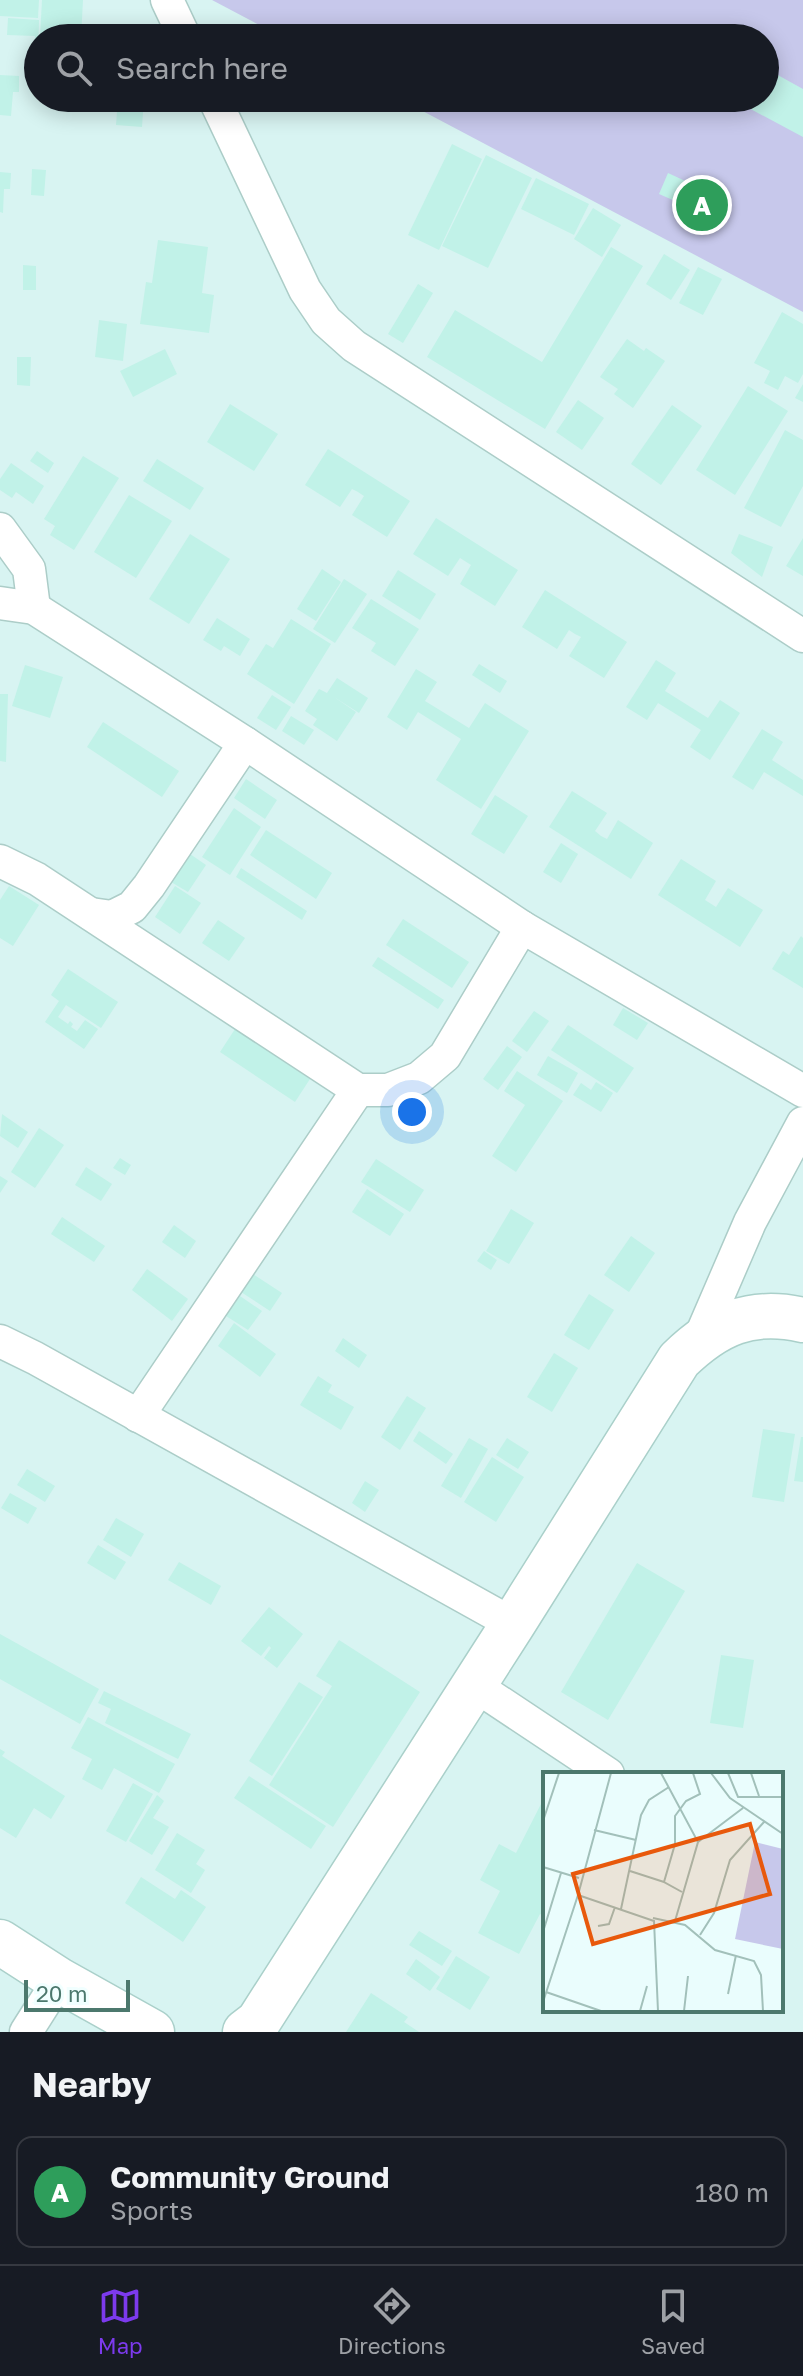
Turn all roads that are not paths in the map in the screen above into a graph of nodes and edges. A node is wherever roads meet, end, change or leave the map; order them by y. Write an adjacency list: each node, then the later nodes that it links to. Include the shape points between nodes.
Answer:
1 (167, 0): 2 (street)
2 (178, 24)
3 (221, 112): 7 (street, via 305,290 326,321 354,346)
4 (0, 529): 6 (street, via 29,569)
5 (0, 603): 6 (street)
6 (34, 608): 8 (street)
7 (803, 636)
8 (245, 743): 10 (street, via 132,907 112,917); 11 (street)
9 (0, 861): 10 (street)
10 (91, 914): 12 (street)
11 (522, 927): 12 (street, via 445,1056 419,1078 388,1090); 13 (street)
12 (358, 1090): 18 (street)
13 (803, 1091)
14 (803, 1123): 16 (street, via 750,1222)
15 (803, 1320): 16 (street, via 741,1319)
16 (699, 1340): 19 (street, via 661,1387)
17 (0, 1341): 18 (street)
18 (138, 1416): 19 (street)
19 (513, 1624): 20 (street)
20 (474, 1685): 21 (street); 26 (street, via 258,2022)
21 (605, 1772)
22 (0, 1942): 23 (street)
23 (59, 1980): 24 (street); 25 (street)
24 (26, 2032)
25 (152, 2032)
26 (245, 2032)

